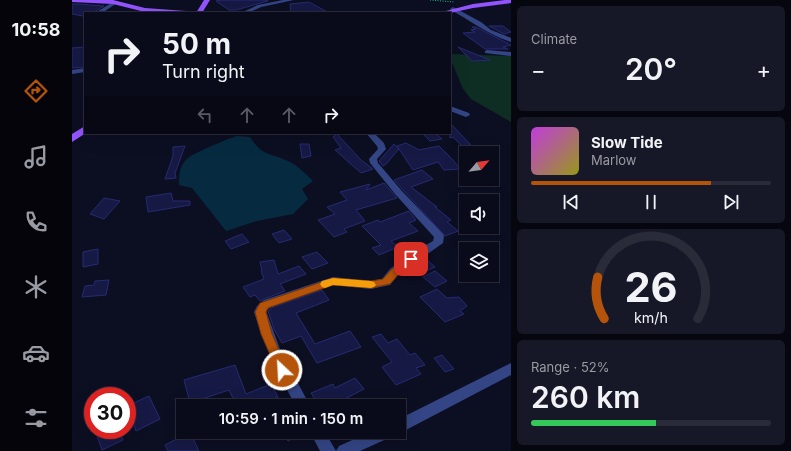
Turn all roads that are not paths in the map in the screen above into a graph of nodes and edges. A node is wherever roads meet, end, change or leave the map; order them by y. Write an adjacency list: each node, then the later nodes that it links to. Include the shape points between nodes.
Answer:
1 (72, 0): 5 (main road)
2 (207, 0): 9 (main road)
3 (292, 0): 10 (street, via 256,6)
4 (511, 1): 6 (main road)
5 (115, 2): 7 (street); 8 (main road, via 145,10)
6 (453, 9): 11 (main road); 12 (street, via 489,31)
7 (100, 12)
8 (172, 12)
9 (200, 12)
10 (246, 12)
11 (444, 12)
12 (511, 40)
13 (487, 52): 14 (street)
14 (511, 54)
15 (84, 70): 16 (street)
16 (72, 72)
17 (451, 108): 18 (street)
18 (466, 115)
19 (84, 130): 21 (main road)
20 (371, 134): 23 (street, via 382,145 382,149 373,159 374,163 439,236 438,243 411,259 386,282 371,285 333,282 261,308 266,334)
21 (72, 139)
22 (511, 369): 24 (street)
23 (298, 399)
24 (406, 423)
25 (371, 439): 26 (street)
26 (344, 451)

